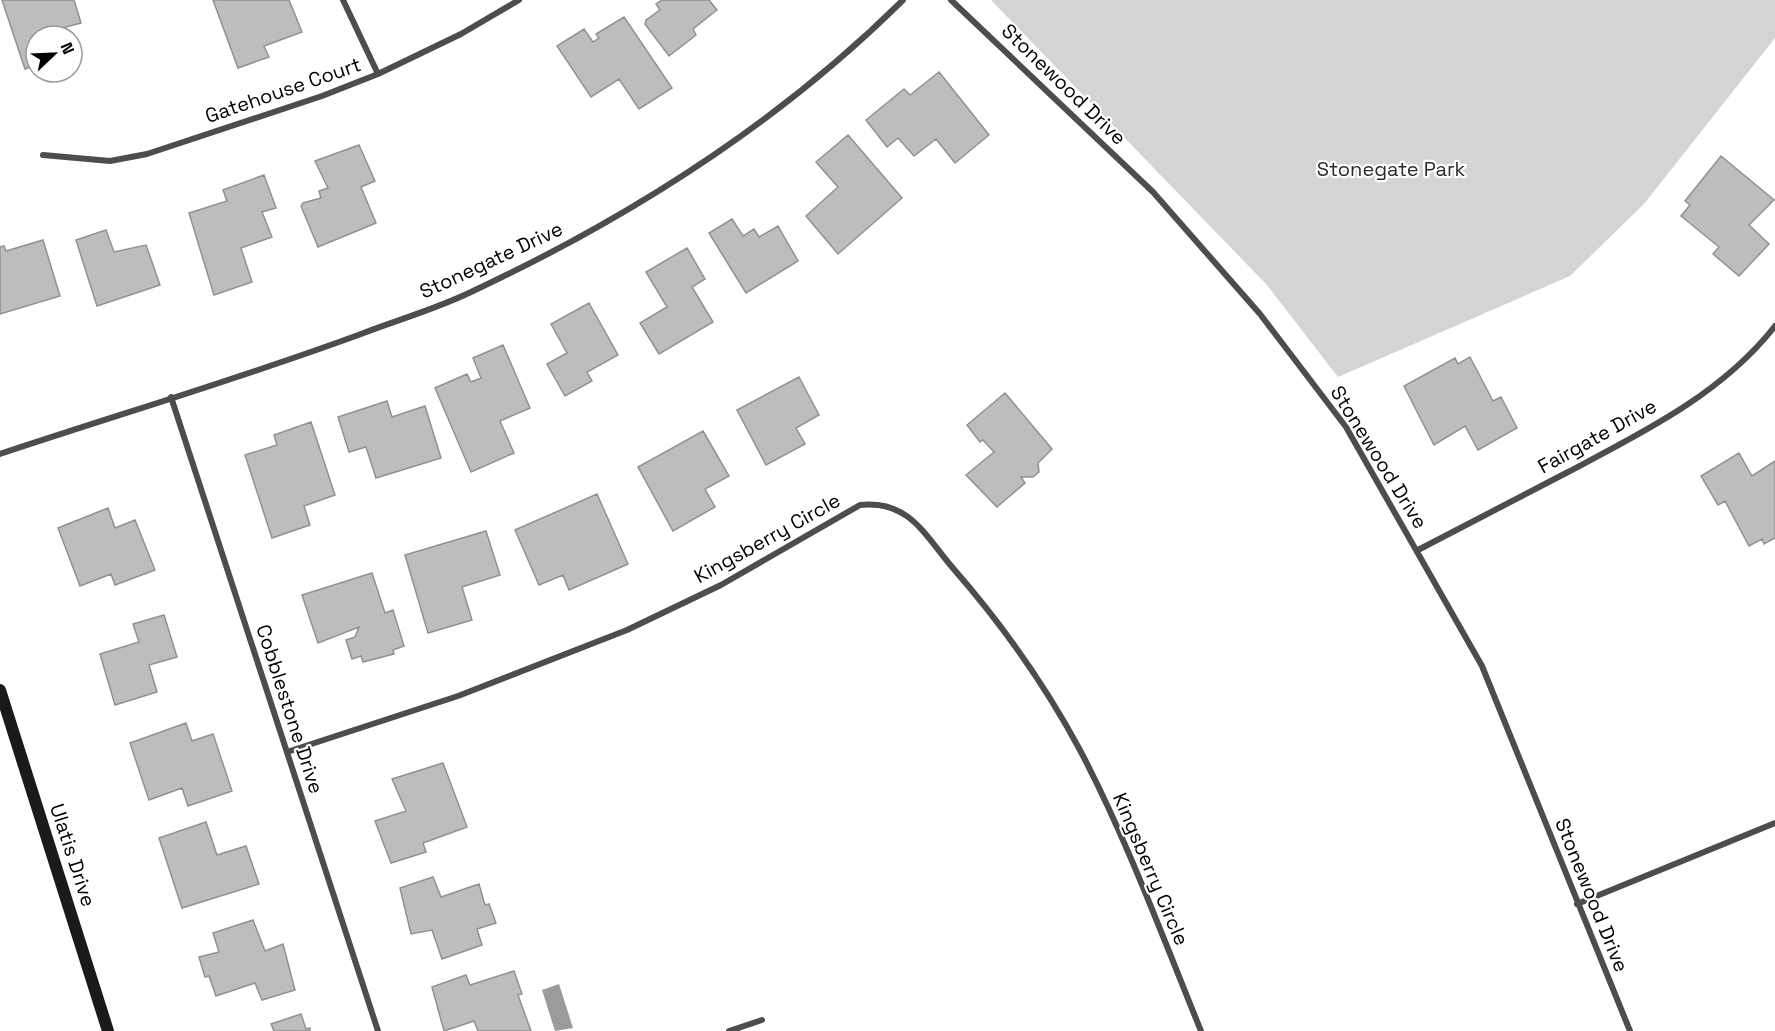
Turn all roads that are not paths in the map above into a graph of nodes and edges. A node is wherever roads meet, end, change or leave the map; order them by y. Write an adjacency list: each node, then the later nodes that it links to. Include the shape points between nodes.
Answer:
1 (343, 0): 5 (street)
2 (519, 0): 5 (street, Gatehouse Court, via 461,34)
3 (903, 0): 8 (street, Stonegate Drive, via 831,67 726,147 608,223 469,293)
4 (951, 0): 10 (street, Stonewood Drive, via 1153,192 1260,314 1346,427)
5 (378, 74): 6 (street, Gatehouse Court, via 147,153 110,161)
6 (43, 155)
7 (1775, 326): 10 (street, Fairgate Drive, via 1704,394 1632,438)
8 (171, 398): 9 (street, Stonegate Drive); 12 (street, Cobblestone Drive)
9 (0, 454)
10 (1418, 549): 14 (street, Stonewood Drive, via 1482,666)
11 (0, 690): 16 (street, Ulatis Drive)
12 (287, 752): 17 (street, Cobblestone Drive); 19 (street, Kingsberry Circle, via 458,696 627,630 721,585 860,506 894,508 914,522 1010,638 1057,711 1106,803)
13 (1775, 822): 14 (street)
14 (1577, 904): 20 (street, Stonewood Drive)
15 (762, 1020): 18 (street)
16 (108, 1031)
17 (378, 1031)
18 (729, 1031)
19 (1201, 1031)
20 (1630, 1031)

